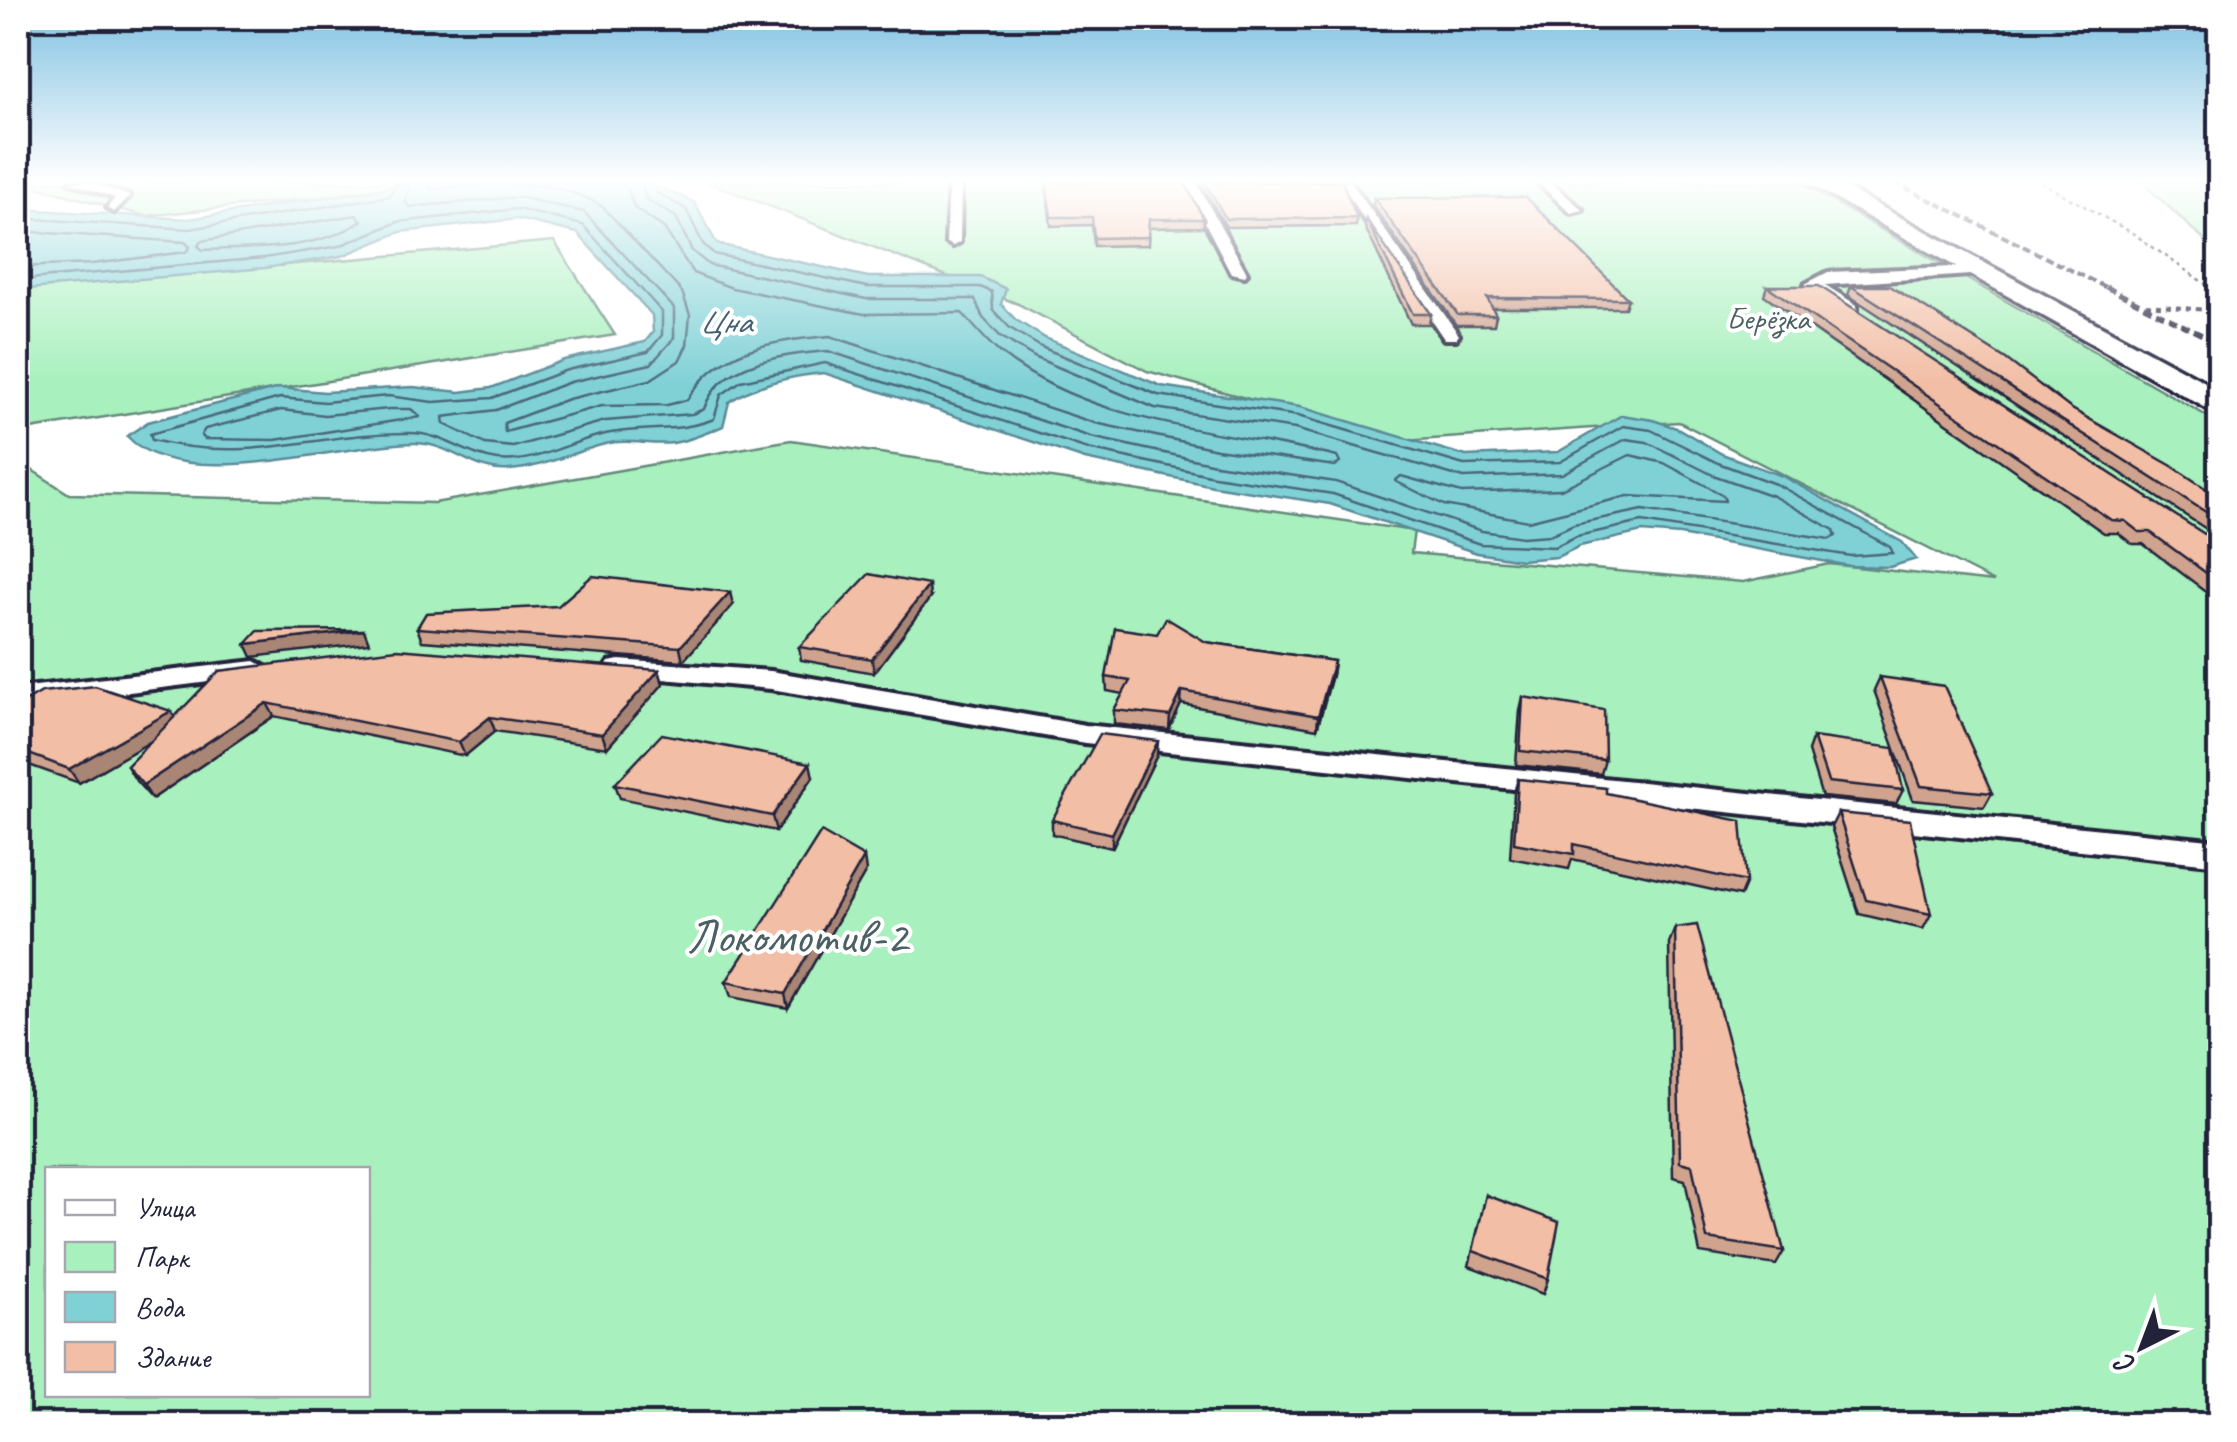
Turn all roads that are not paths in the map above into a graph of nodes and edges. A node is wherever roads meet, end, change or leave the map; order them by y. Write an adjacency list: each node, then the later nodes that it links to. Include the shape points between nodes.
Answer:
1 (1227, 249): 5 (lane)
2 (1391, 249): 7 (lane)
3 (1939, 249): 4 (street)
4 (1978, 271): 6 (lane, via 1828,277 1813,284); 8 (street)
5 (1239, 272)
6 (1862, 316)
7 (1450, 336)
8 (2220, 404)
9 (286, 666): 11 (lane)
10 (597, 666): 12 (lane, via 771,680 1085,734)
11 (18, 697)
12 (2220, 853)

